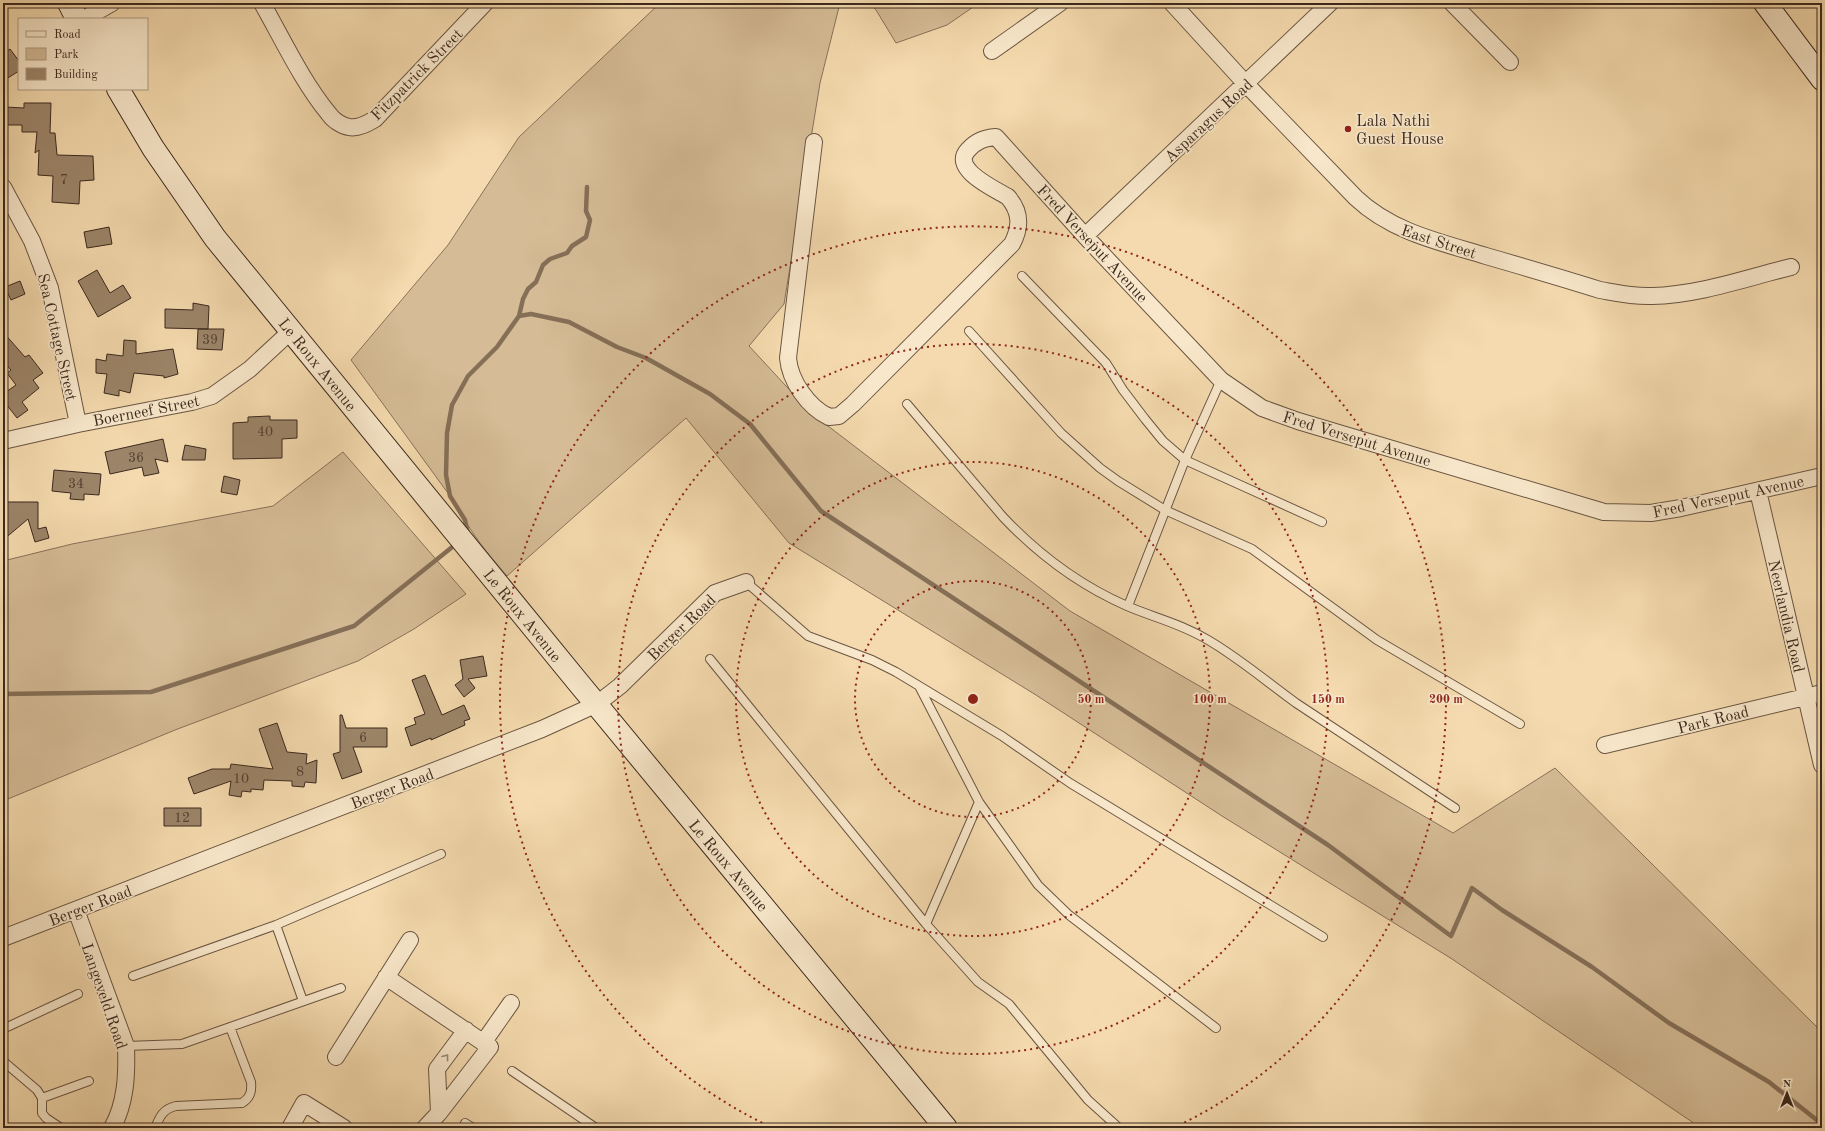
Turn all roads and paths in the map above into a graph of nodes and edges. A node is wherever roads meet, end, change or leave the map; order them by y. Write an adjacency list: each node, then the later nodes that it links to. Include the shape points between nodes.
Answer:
1 (69, 3): 10 (main road)
2 (112, 3): 11 (street)
3 (262, 3): 4 (street, Fitzpatrick Street, via 329,116 350,128 375,119)
4 (485, 3)
5 (1060, 3): 12 (street)
6 (1172, 3): 15 (street, East Street)
7 (1330, 3): 15 (street, Asparagus Road)
8 (1452, 3): 13 (street)
9 (1765, 3): 14 (main road)
10 (76, 18)
11 (86, 18)
12 (992, 51)
13 (1510, 62)
14 (1822, 79)
15 (1246, 84): 19 (street, Asparagus Road); 20 (street, East Street, via 1368,209 1396,227 1428,239 1600,290 1625,294 1652,296 1689,292)
16 (119, 90): 22 (main road, Le Roux Avenue, via 153,148 215,238)
17 (814, 142): 19 (street, Fred Verseput Avenue, via 788,358 789,372 800,390 820,412 832,418 839,416 853,404 1012,244 1020,222 1013,202 972,174 964,163 965,152 972,146 981,140 996,137)
18 (3, 187): 26 (street, Sea Cottage Street, via 32,241 50,288)
19 (1085, 236): 24 (street, Fred Verseput Avenue)
20 (1791, 267)
21 (1022, 276): 28 (lane, via 1106,364 1163,441)
22 (291, 331): 26 (street, Boerneef Street, via 250,369 212,396); 39 (main road, Le Roux Avenue)
23 (969, 332): 31 (lane, via 1061,433 1106,472)
24 (1221, 380): 28 (lane); 30 (street, Fred Verseput Avenue, via 1262,408 1298,421 1604,512 1651,513)
25 (907, 404): 34 (lane, via 1019,534 1072,578)
26 (78, 424): 27 (street, Boerneef Street)
27 (3, 440)
28 (1185, 460): 31 (lane); 32 (lane)
29 (1822, 476): 30 (street, Fred Verseput Avenue)
30 (1758, 491): 38 (street, Neerlandia Road)
31 (1165, 510): 34 (lane); 40 (lane, via 1252,549 1377,640)
32 (1322, 522)
33 (746, 582): 36 (lane, via 808,636 872,660); 39 (street, Berger Road, via 715,593 620,686)
34 (1128, 606): 44 (lane, via 1180,625 1210,641)
35 (710, 659): 47 (lane)
36 (919, 687): 43 (lane); 49 (lane, via 1002,736 1070,783)
37 (1822, 693): 38 (street, Park Road)
38 (1806, 696): 41 (street, Park Road); 42 (street, Neerlandia Road)
39 (597, 704): 46 (street, Berger Road, via 542,729); 79 (main road, Le Roux Avenue)
40 (1520, 724)
41 (1605, 745)
42 (1822, 765)
43 (979, 802): 47 (lane); 59 (lane, via 1038,885 1068,915)
44 (1454, 808)
45 (441, 854): 48 (lane)
46 (76, 910): 50 (street, Berger Road); 63 (street, Langeveld Road)
47 (926, 924): 80 (lane, via 978,982 1009,1004 1088,1100)
48 (276, 925): 52 (lane); 56 (lane)
49 (1324, 937)
50 (3, 938)
51 (410, 940): 53 (street)
52 (133, 976)
53 (386, 977): 61 (street); 64 (street)
54 (341, 988): 56 (lane)
55 (78, 994): 60 (lane)
56 (303, 1001): 58 (lane)
57 (511, 1003): 62 (street)
58 (230, 1027): 63 (lane, via 182,1044); 73 (lane, via 251,1082 252,1090 248,1099 242,1104 166,1108)
59 (1216, 1028)
60 (3, 1029)
61 (466, 1030): 62 (street); 69 (street, one-way to 61, via 437,1069)
62 (487, 1045): 69 (street)
63 (126, 1046): 72 (street, Langeveld Road, via 124,1093 120,1113)
64 (336, 1056)
65 (3, 1061): 68 (lane, via 37,1090)
66 (512, 1071): 78 (lane)
67 (89, 1081): 68 (lane)
68 (42, 1098): 71 (lane, via 42,1113)
69 (439, 1113): 76 (street)
70 (465, 1123): 77 (lane)
71 (61, 1128)
72 (112, 1128)
73 (155, 1128)
74 (290, 1128): 75 (street, via 304,1103)
75 (344, 1128)
76 (425, 1128)
77 (473, 1128)
78 (596, 1128)
79 (946, 1128)
80 (1120, 1128)

